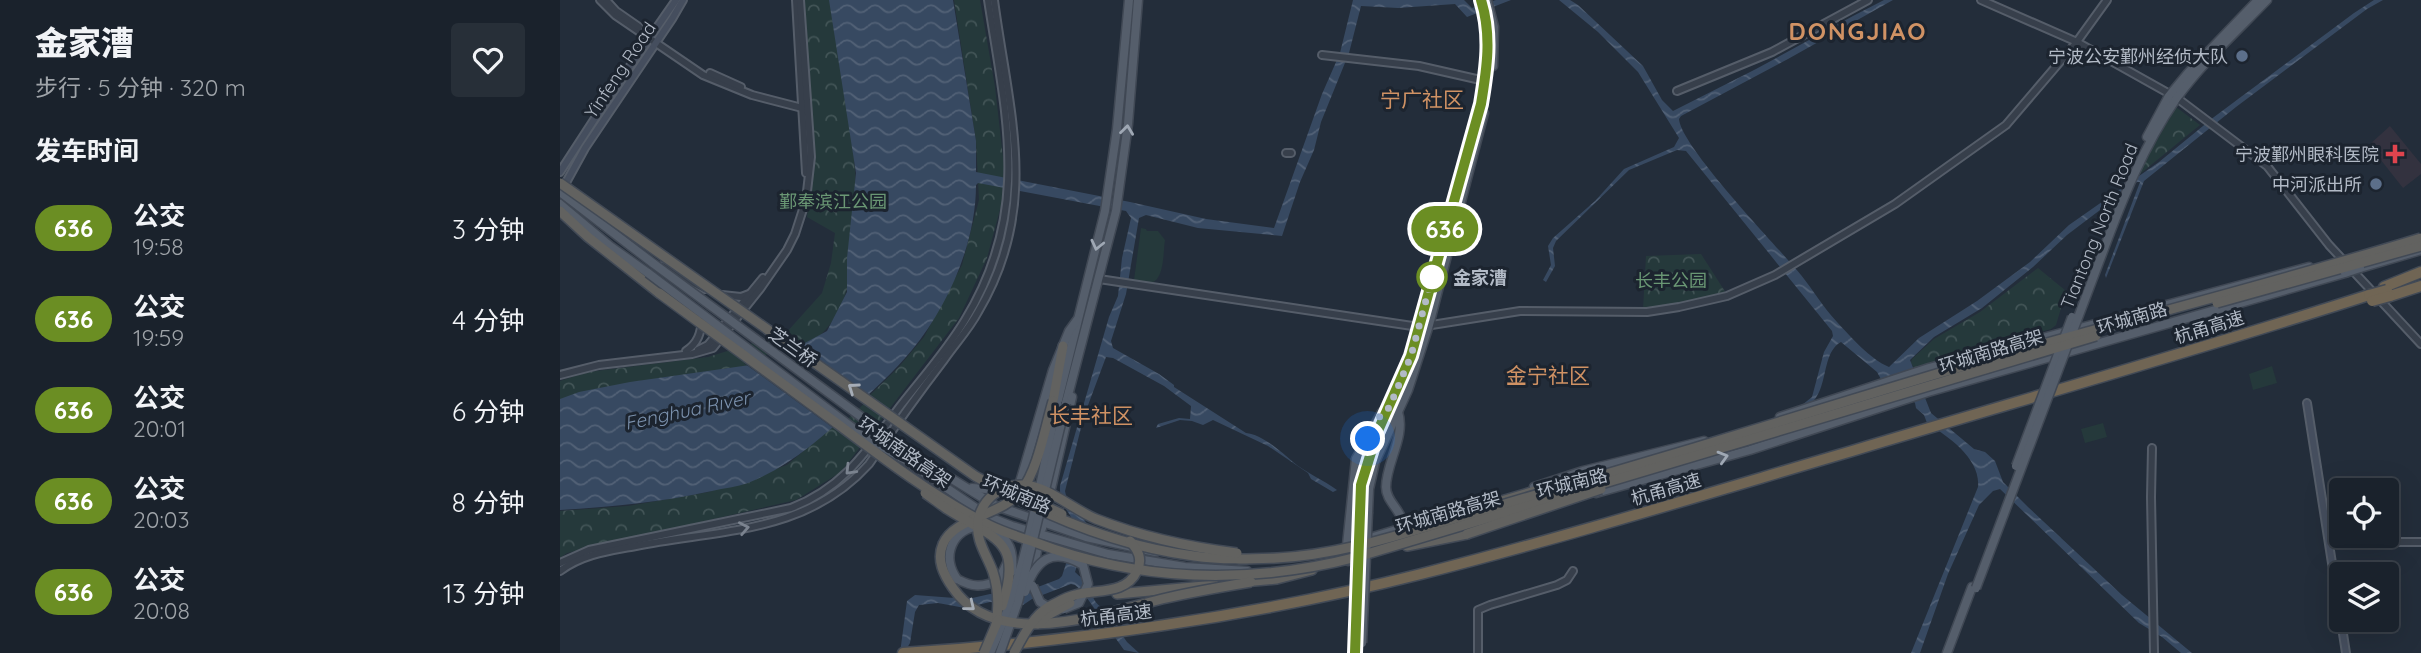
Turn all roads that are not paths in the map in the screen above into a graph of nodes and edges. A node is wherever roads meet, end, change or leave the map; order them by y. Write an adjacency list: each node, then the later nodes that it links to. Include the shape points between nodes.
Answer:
1 (600, 0): 16 (street)
2 (606, 0): 16 (street)
3 (676, 0): 16 (main road, Yinfeng Road)
4 (682, 0): 16 (main road, Yinfeng Road)
5 (798, 0): 22 (street)
6 (988, 0): 24 (street)
7 (994, 0): 24 (street, via 1013,124)
8 (1129, 0): 41 (main road, one-way to 41, via 1108,195)
9 (1138, 0): 36 (main road, one-way to 9, via 1118,198)
10 (1868, 0): 20 (street, via 1772,52)
11 (1981, 0): 17 (street)
12 (2107, 0): 17 (street)
13 (2258, 0): 21 (main road, Tiantong North Road, via 2188,73)
14 (2267, 0): 21 (main road, Tiantong North Road)
15 (1485, 3): 19 (main road, via 1489,38); 42 (main road, via 1495,43 1485,107)
16 (653, 39): 22 (street, via 691,68 731,88); 23 (main road, Yinfeng Road); 26 (main road, Yinfeng Road)
17 (2077, 42): 21 (street); 42 (street, via 2006,125 1816,252 1727,296 1647,312 1520,311)
18 (1322, 55): 19 (street, via 1419,66)
19 (1485, 81): 43 (main road)
20 (1677, 91)
21 (2174, 96): 28 (main road, Tiantong North Road); 28 (main road, Tiantong North Road); 45 (street, via 2267,166 2329,245)
22 (805, 107): 39 (street, via 802,204 783,248); 48 (street, via 811,157 796,234 713,348)
23 (560, 172)
24 (1013, 175): 27 (street)
25 (560, 183): 56 (highway, 环城南路高架, one-way to 25, bridge)
26 (560, 192): 33 (main road)
27 (1012, 192): 81 (street, one-way to 81, via 997,251 967,317 867,451 836,484 791,508 589,550); 83 (street, one-way to 27, via 602,552 794,516 848,485 869,464 978,313 1004,254)
28 (2121, 196): 86 (main road, Tiantong North Road, bridge)
29 (560, 204): 34 (main road)
30 (560, 211): 61 (highway, 环城南路高架, bridge, via 659,293)
31 (2421, 236): 44 (main road, 环城南路, bridge); 52 (highway, 环城南路高架, bridge)
32 (2421, 248): 57 (highway, 环城南路高架, bridge); 77 (main road, 环城南路, one-way to 32, bridge, via 1750,450 1928,392)
33 (639, 253): 39 (street, via 696,285 727,296); 58 (main road, 芝兰桥, bridge)
34 (648, 273): 47 (street, via 702,319 702,331); 58 (main road, 芝兰桥, bridge, via 862,435)
35 (2421, 275): 38 (highway)
36 (1099, 279): 41 (main road); 43 (street)
37 (2421, 287): 38 (highway)
38 (2387, 291): 40 (highway, bridge)
39 (751, 293): 47 (street, via 708,345)
40 (2369, 296): 53 (highway, 杭甬高速); 53 (highway, 杭甬高速)
41 (1085, 313): 46 (main road); 50 (main road); 66 (main road, via 1091,322)
42 (1429, 325): 43 (street); 51 (main road, via 1408,390)
43 (1419, 327): 51 (main road)
44 (2029, 342): 52 (highway, bridge); 67 (main road, 环城南路, via 1929,368 1731,434 1583,471)
45 (2421, 344)
46 (1063, 346): 50 (highway); 62 (main road)
47 (686, 351): 48 (street, via 610,359)
48 (560, 373)
49 (2308, 402): 70 (main road)
50 (1058, 403): 85 (highway, one-way to 85, bridge, via 1020,492 1005,505 954,530 943,544 940,561 945,577 960,598 991,619 1051,623); 87 (main road, bridge); 88 (main road, bridge)
51 (1394, 410): 54 (main road); 59 (main road, via 1382,412); 60 (main road)
52 (1814, 412): 57 (highway, 环城南路高架, bridge)
53 (1954, 423): 91 (highway, 杭甬高速, via 1420,574 1141,632)
54 (1395, 428): 65 (main road, via 1375,462); 69 (main road, via 1386,489)
55 (2152, 448): 103 (street)
56 (943, 452): 79 (highway, 环城南路高架, bridge, via 1019,502 1098,533 1194,556); 98 (highway, bridge, via 1027,498 1129,540 1139,553 1139,567 1130,582 1074,595 1051,606 1030,626)
57 (1688, 454): 67 (highway, bridge, via 1607,470); 77 (highway, bridge, via 1641,477 1467,534); 79 (highway, 环城南路高架, bridge, via 1382,539); 82 (highway, 环城南路高架, bridge)
58 (910, 458): 63 (main road, 环城南路); 68 (main road, 环城南路, via 989,517)
59 (1356, 459): 60 (main road, via 1362,456); 76 (main road)
60 (1366, 465): 65 (main road, via 1361,485)
61 (898, 468): 82 (highway, 环城南路高架, bridge, via 992,527 1114,567 1228,577); 89 (highway, bridge, via 947,509 1002,545 1009,573)
62 (1020, 483): 63 (main road, via 1003,490); 64 (main road)
63 (958, 484): 64 (main road, 环城南路, via 996,506)
64 (1013, 510): 66 (main road, 环城南路); 68 (main road)
65 (1364, 513): 92 (main road, bridge)
66 (1043, 523): 71 (main road); 72 (main road, 环城南路)
67 (1418, 525): 69 (main road, 环城南路)
68 (1012, 526): 71 (main road, 环城南路); 88 (main road, bridge, via 1010,552 1005,571 988,585 973,586 957,579 948,555 956,537 965,530 983,526 1007,541 1013,559)
69 (1404, 529): 76 (main road, 环城南路); 77 (main road)
70 (2329, 530)
71 (1040, 533): 72 (main road, 环城南路); 87 (main road, bridge, via 1033,586 1044,606 1062,610 1079,603 1088,584 1083,565 1064,555 1053,556 1037,566 1030,577 1024,595)
72 (1075, 539): 73 (main road)
73 (1085, 542): 76 (main road, 环城南路, via 1148,552 1215,555 1299,553); 80 (main road, 环城南路, via 1108,554 1185,567 1270,573)
74 (2399, 542): 75 (street)
75 (2421, 542)
76 (1347, 544): 80 (main road)
77 (1407, 546): 80 (main road, 环城南路)
78 (2332, 548): 104 (main road)
79 (1281, 558): 89 (highway, bridge, via 1188,546 1098,520 1033,486 1009,486 990,496 978,522 998,592)
80 (1348, 561)
81 (560, 563)
82 (1330, 564): 85 (highway, bridge)
83 (560, 571)
84 (1573, 571): 101 (street, via 1557,585 1479,610)
85 (1251, 582): 98 (highway, bridge, via 1074,601 1048,615)
86 (1974, 587): 102 (main road, Tiantong North Road); 102 (main road, Tiantong North Road)
87 (1018, 602): 96 (main road, bridge); 97 (main road, bridge, via 1019,613)
88 (1006, 615): 95 (main road, bridge)
89 (996, 625): 94 (highway, bridge)
90 (2345, 632): 104 (main road)
91 (1093, 637): 93 (highway, 杭甬高速); 94 (highway, 杭甬高速)
92 (1359, 642): 99 (main road); 100 (main road)
93 (903, 653)
94 (983, 653)
95 (990, 653)
96 (1000, 653)
97 (1005, 653)
98 (1015, 653)
99 (1355, 653)
100 (1362, 653)
101 (1478, 653)
102 (1950, 653)
103 (2154, 653)
104 (2348, 653)

